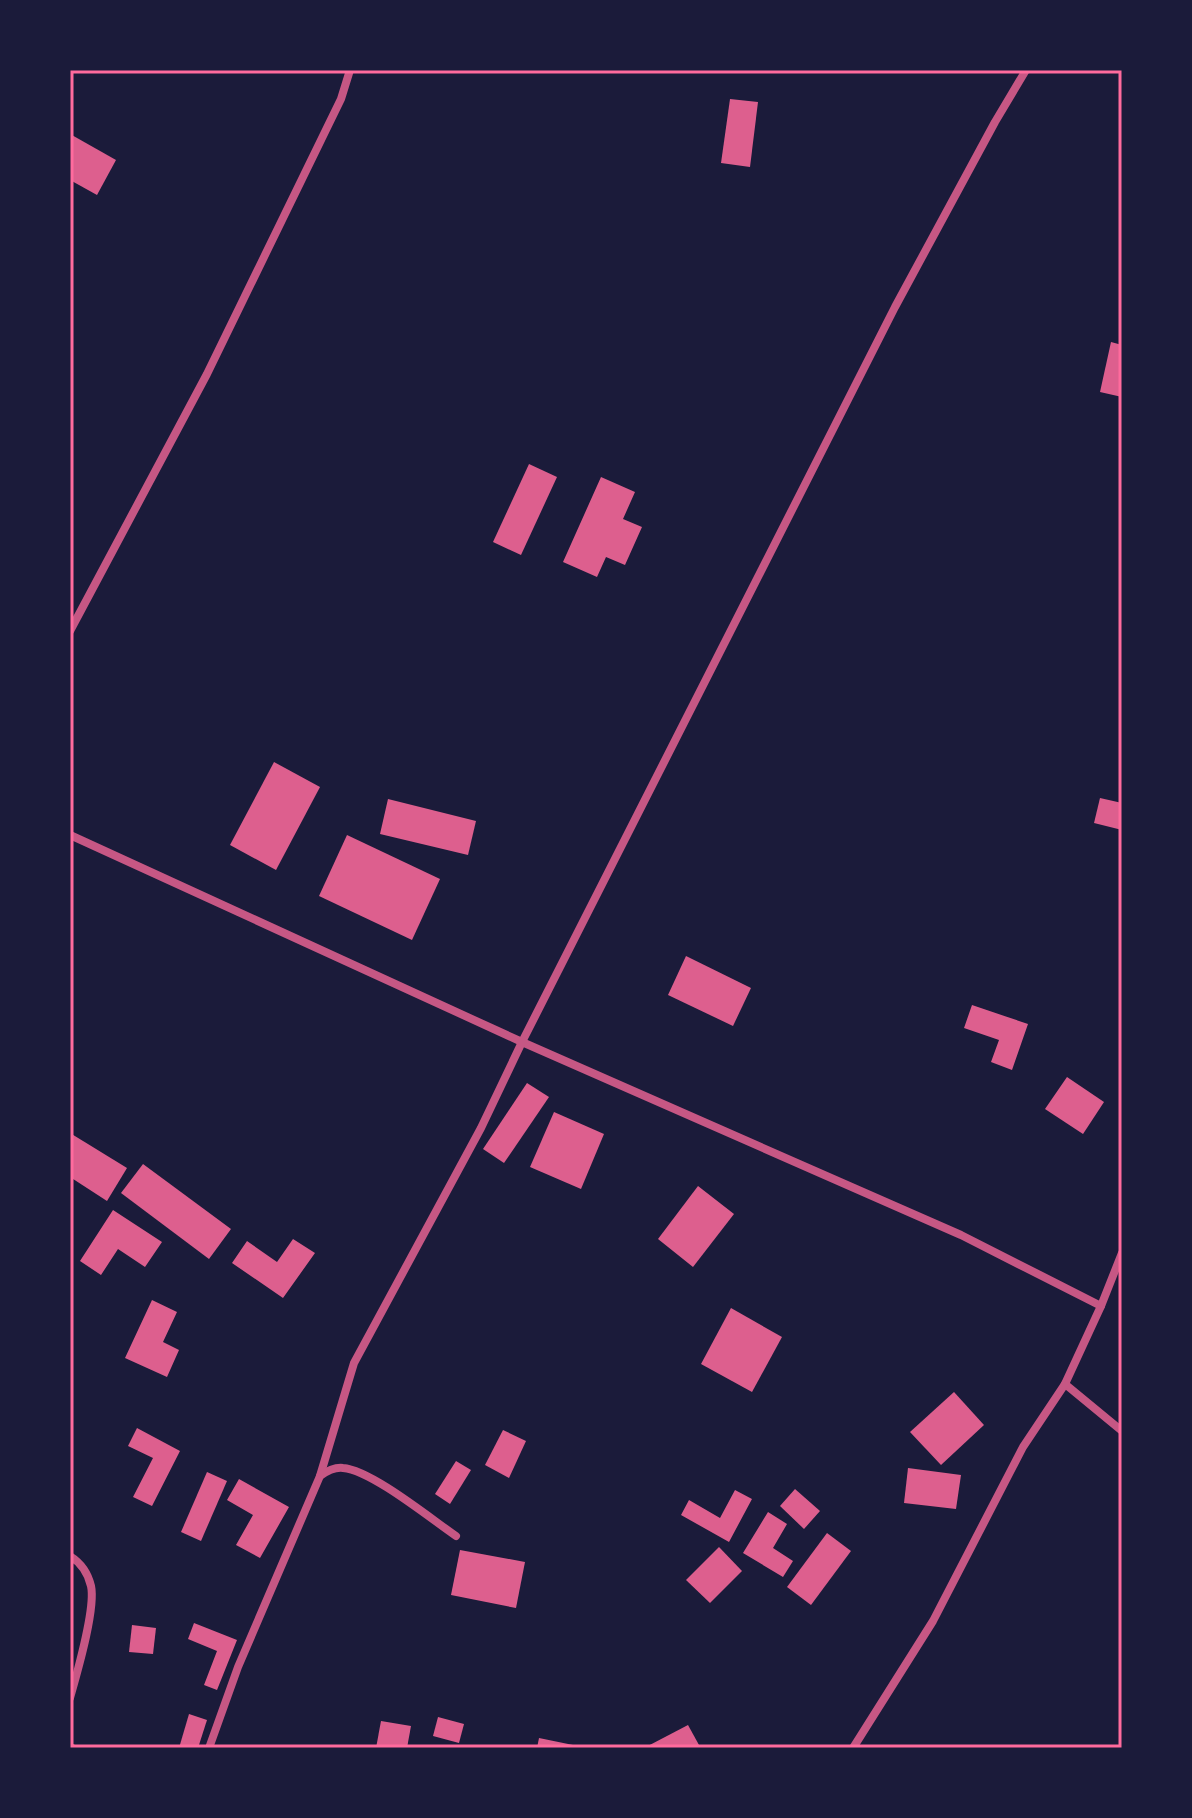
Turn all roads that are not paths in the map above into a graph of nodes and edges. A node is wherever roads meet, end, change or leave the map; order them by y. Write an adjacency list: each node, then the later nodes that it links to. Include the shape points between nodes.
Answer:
1 (350, 70): 3 (street, via 341,99 207,374)
2 (1026, 70): 5 (street, via 895,307)
3 (70, 631)
4 (70, 835): 5 (street)
5 (522, 1042): 7 (street, via 961,1235); 10 (street, via 354,1363)
6 (1122, 1253): 7 (street)
7 (1101, 1306): 8 (street)
8 (1065, 1384): 9 (street); 15 (street, via 1023,1447 933,1621)
9 (1122, 1431)
10 (320, 1476): 11 (street, via 341,1467 361,1474); 14 (street)
11 (456, 1536)
12 (70, 1556): 13 (street, via 87,1572 92,1589)
13 (70, 1698)
14 (209, 1748)
15 (853, 1748)

